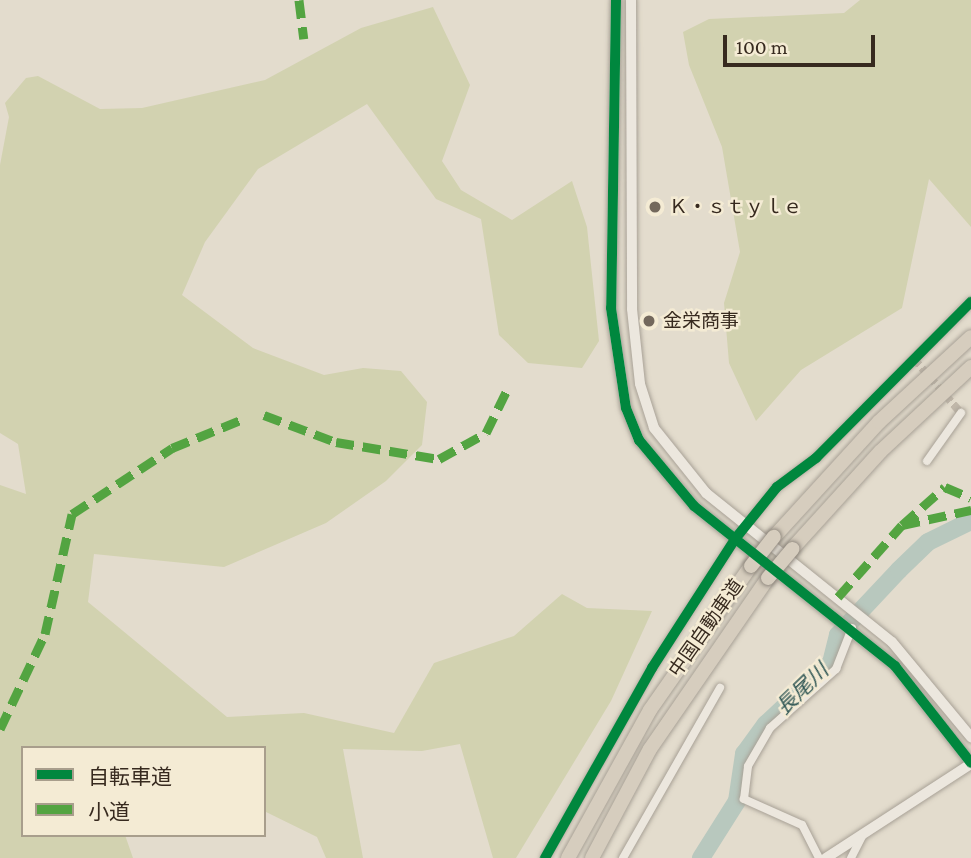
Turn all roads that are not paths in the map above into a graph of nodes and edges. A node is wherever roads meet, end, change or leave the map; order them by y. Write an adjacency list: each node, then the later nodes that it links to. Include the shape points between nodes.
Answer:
1 (616, 0): 11 (street, via 611,308 626,408 639,440 669,482)
2 (631, 0): 10 (street, via 632,309 640,384 654,428 680,467)
3 (971, 302): 10 (street, via 816,458 777,487)
4 (971, 325): 8 (highway)
5 (971, 337): 8 (highway, 中国自動車道)
6 (971, 369): 19 (highway, 中国自動車道, bridge, via 768,578 650,749)
7 (961, 413): 9 (street)
8 (879, 422): 18 (highway, 中国自動車道, bridge, via 751,566 650,710)
9 (927, 461)
10 (746, 526): 11 (street); 14 (street, via 864,619 927,680)
11 (735, 539): 12 (street); 17 (street, via 652,668)
12 (852, 628): 15 (street, via 928,701); 21 (street, via 836,669 770,728 748,765 744,799 802,825)
13 (720, 688): 20 (street)
14 (971, 737)
15 (971, 763): 16 (street)
16 (862, 836): 22 (street); 23 (street)
17 (545, 858)
18 (568, 858)
19 (592, 858)
20 (623, 858)
21 (819, 858)
22 (826, 858)
23 (851, 858)

